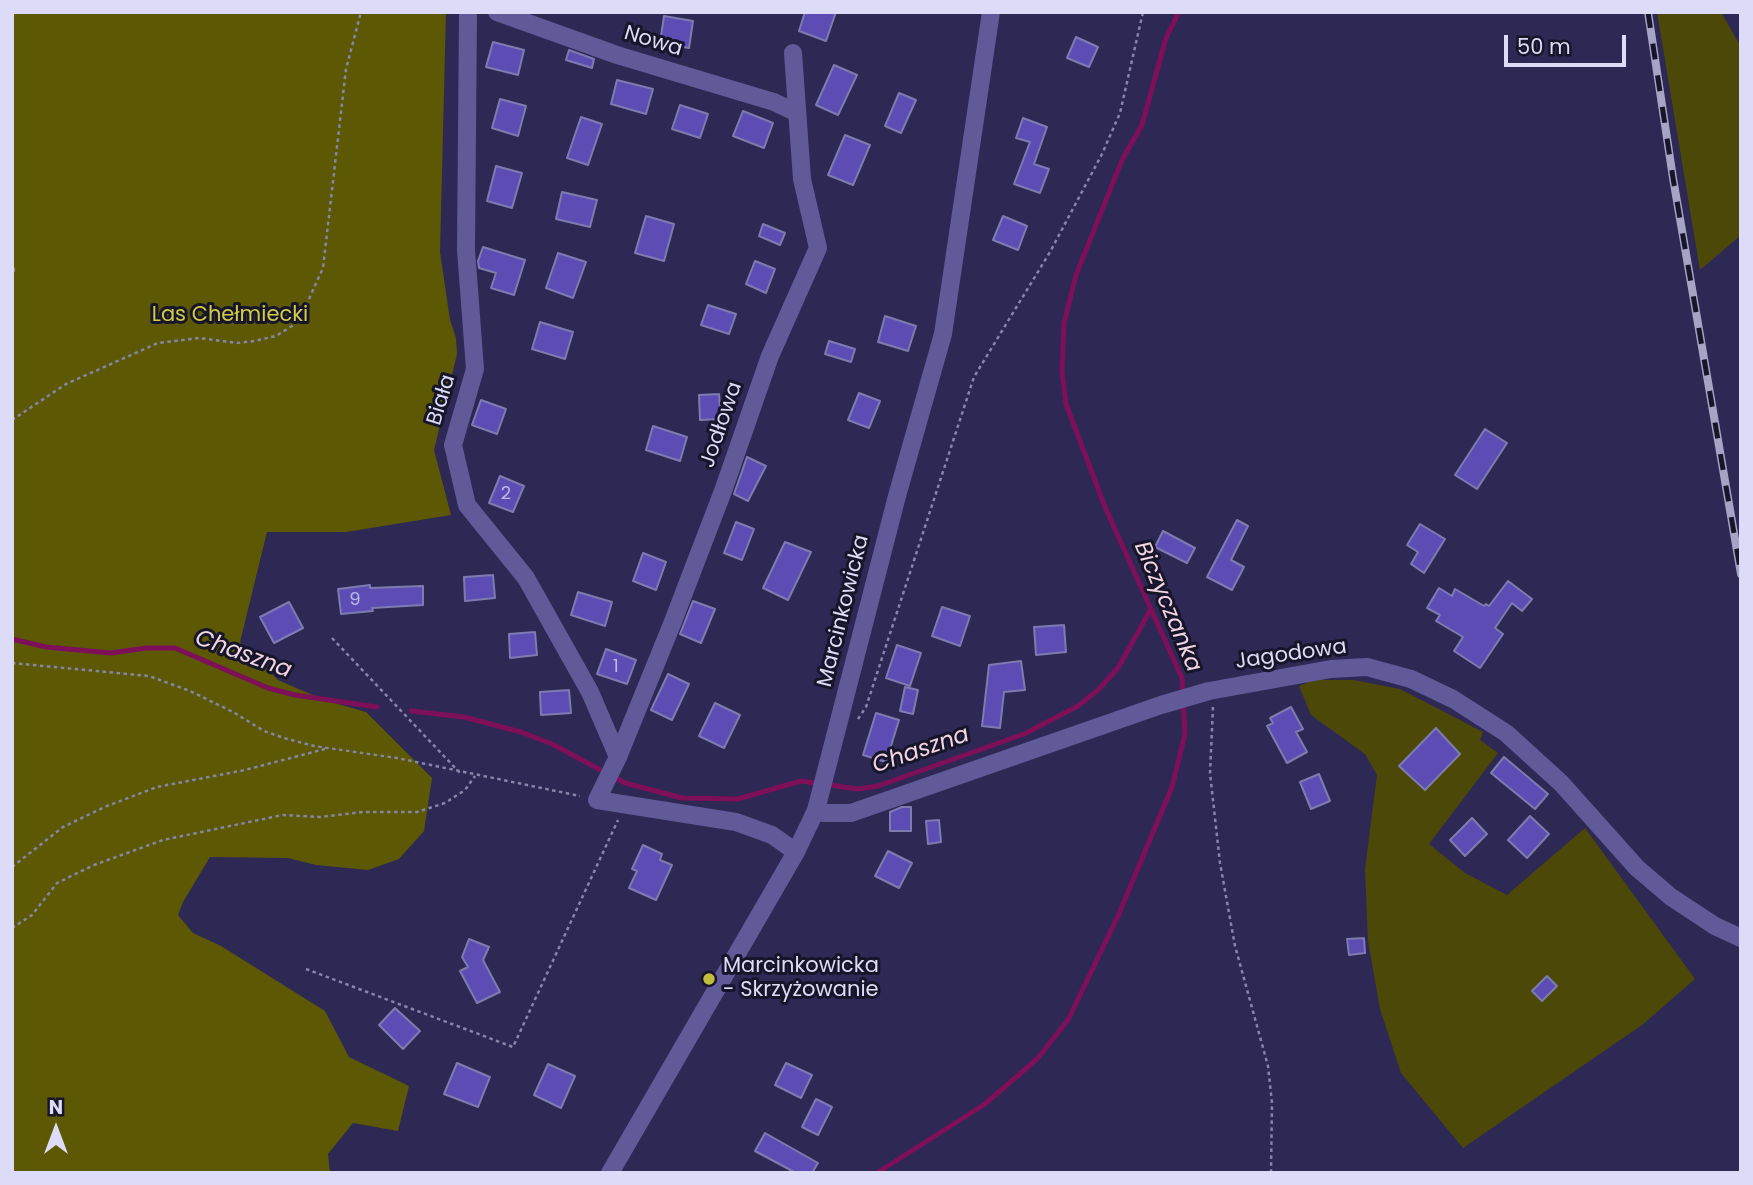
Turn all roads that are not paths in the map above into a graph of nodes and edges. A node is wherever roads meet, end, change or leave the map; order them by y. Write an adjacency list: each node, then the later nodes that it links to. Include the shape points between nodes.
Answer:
1 (497, 12): 5 (street, Nowa)
2 (991, 12): 7 (street, Marcinkowicka, via 943,334)
3 (472, 15): 6 (street, Biała, via 466,250 475,369 453,444 467,505 526,578 590,692)
4 (793, 53): 5 (street, Jodłowa)
5 (797, 113): 6 (street, Jodłowa, via 802,179 818,248 770,356 718,503)
6 (611, 770): 8 (street, Jodłowa, via 597,800 736,822 772,835)
7 (818, 802): 8 (street, Marcinkowicka); 9 (street, Jagodowa, via 824,813 850,813 1211,690 1367,667 1411,679 1506,733 1561,783 1637,868 1671,897)
8 (796, 852): 10 (street, Marcinkowicka)
9 (1741, 938)
10 (610, 1173)

